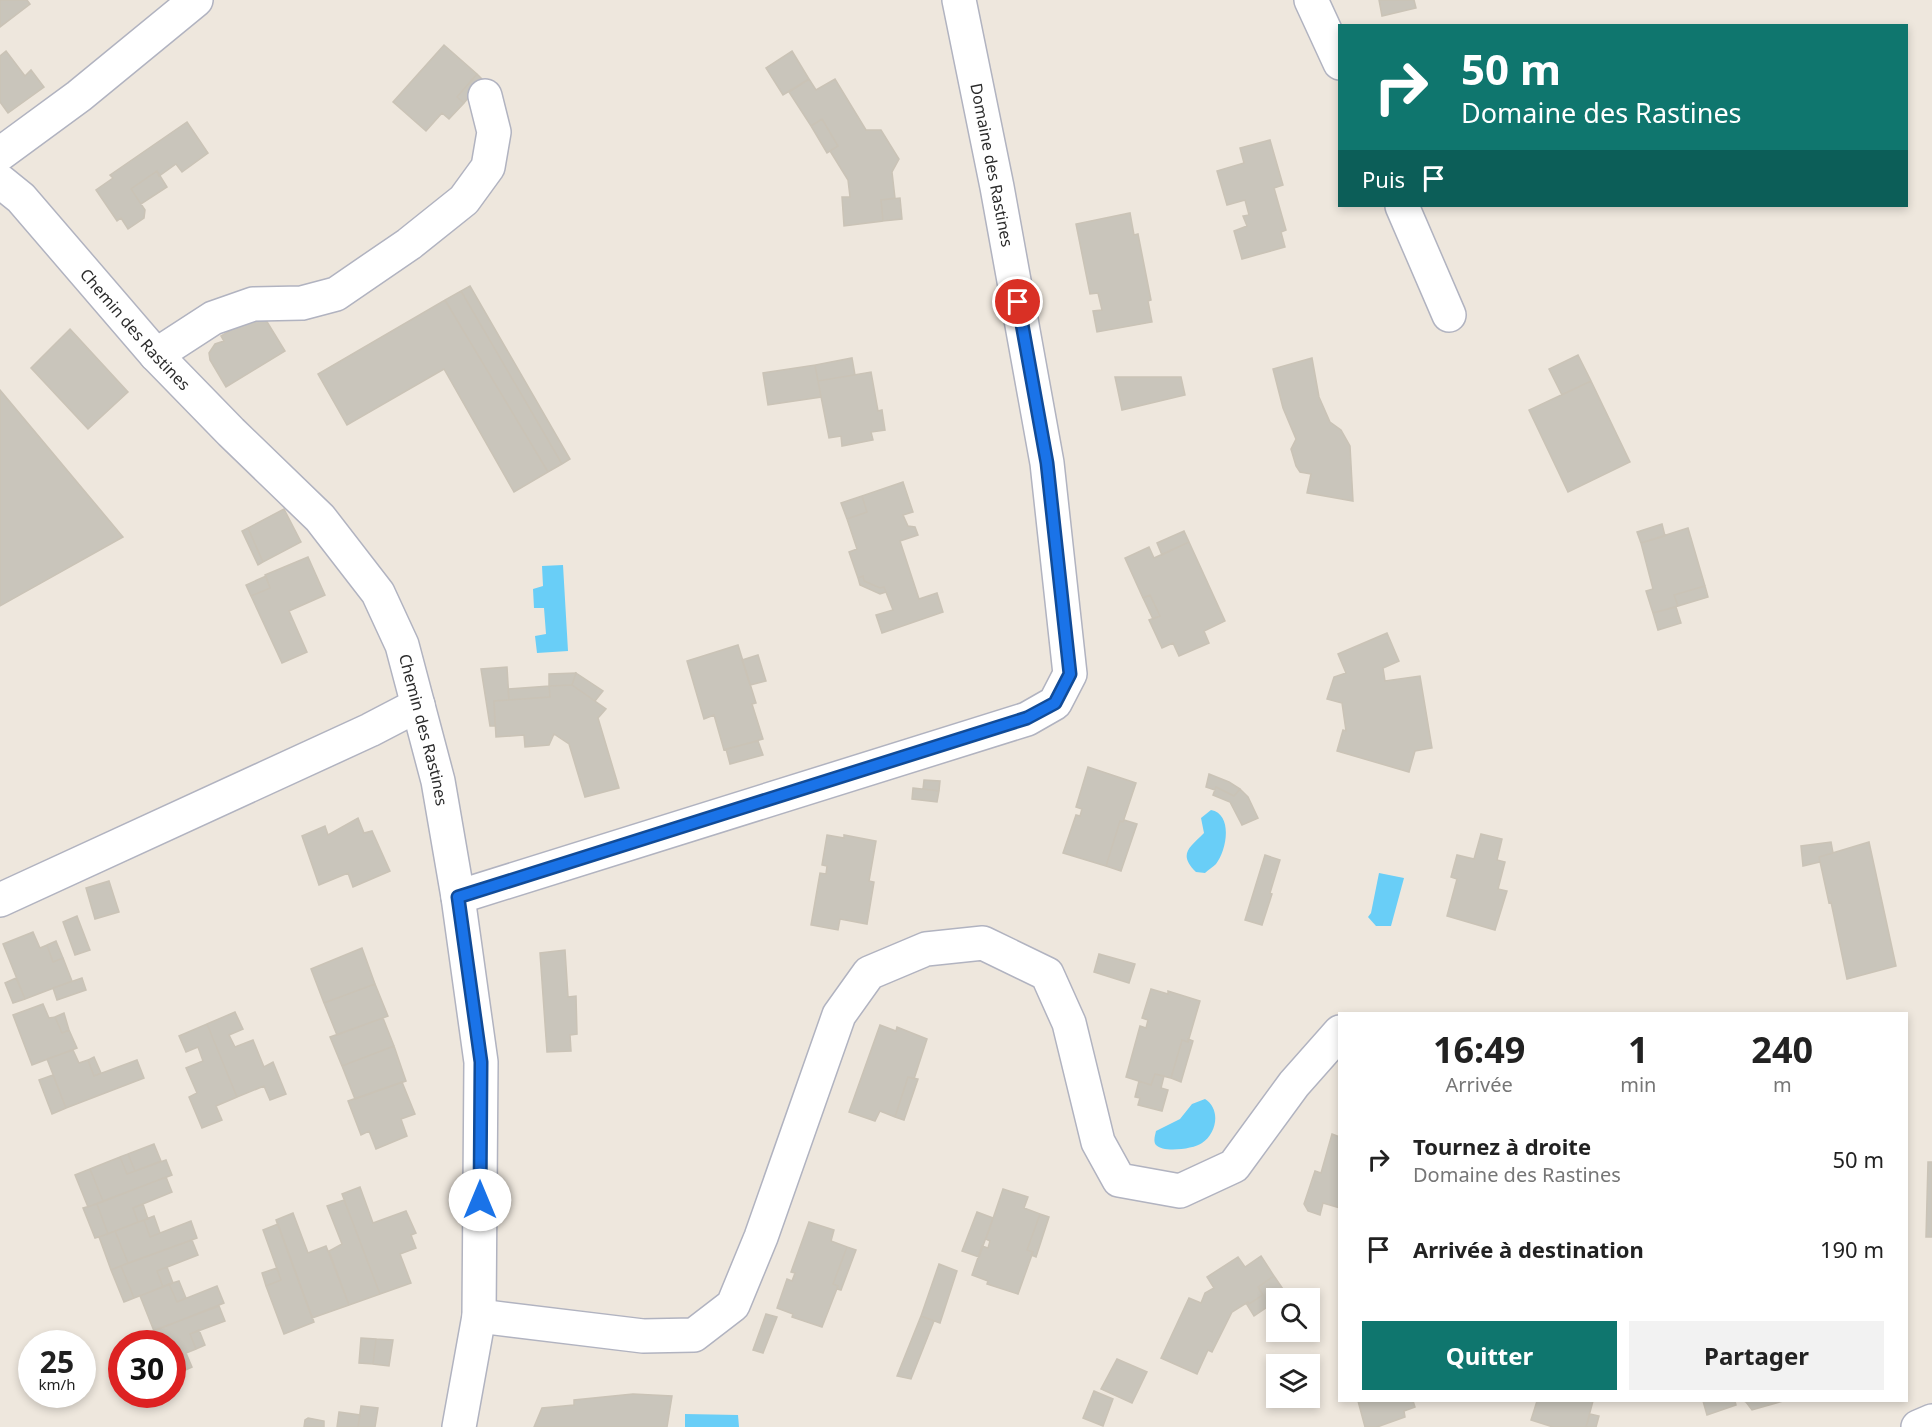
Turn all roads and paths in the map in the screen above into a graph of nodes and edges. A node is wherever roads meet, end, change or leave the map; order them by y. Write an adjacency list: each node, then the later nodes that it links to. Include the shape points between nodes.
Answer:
1 (196, 0): 6 (street, via 80,96)
2 (959, 0): 12 (street, Domaine des Rastines, via 1047,463 1070,674 1055,703 1027,718)
3 (1311, 0): 4 (street)
4 (1338, 59)
5 (485, 96): 10 (street, via 494,132 488,167 464,200 409,244 336,294 302,303 253,304 213,318)
6 (0, 154)
7 (7, 190): 10 (street, Chemin des Rastines)
8 (1402, 207): 9 (street)
9 (1449, 315)
10 (156, 355): 11 (street, Chemin des Rastines, via 320,518 378,593 402,645)
11 (418, 705): 12 (street, Chemin des Rastines, via 438,781); 13 (street)
12 (458, 897): 15 (street, Chemin des Rastines, via 481,1062)
13 (0, 900)
14 (1338, 1034): 15 (street, via 1294,1084 1234,1166 1180,1191 1119,1180 1098,1142 1070,1023 1047,974 983,944 926,949 869,973 839,1015 733,1305 694,1335 643,1336)
15 (478, 1316): 17 (street, Chemin des Rastines)
16 (1932, 1421): 18 (street)
17 (459, 1427)
18 (1918, 1427)

